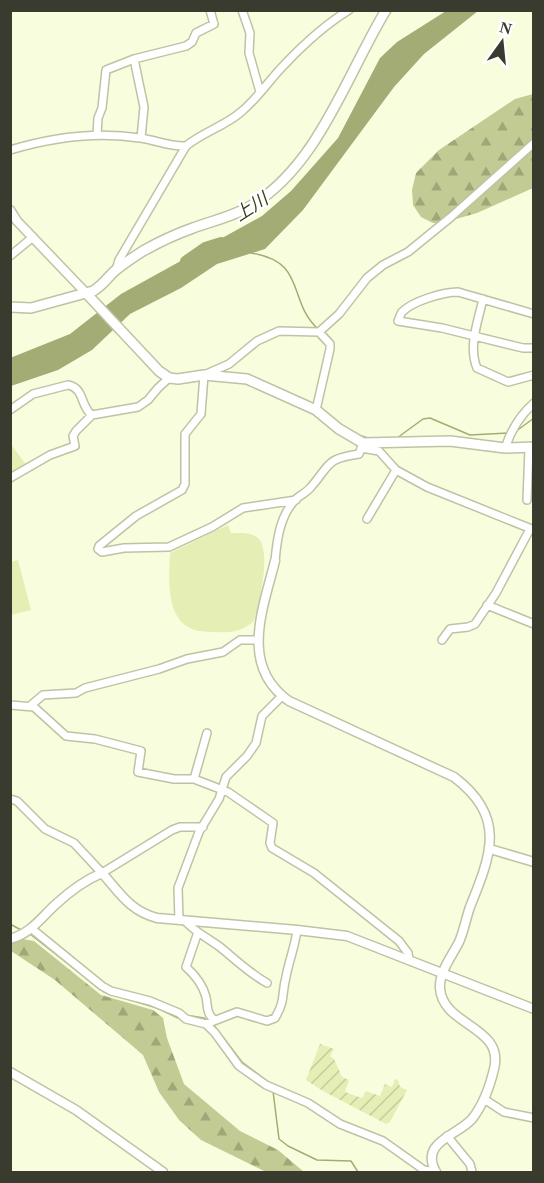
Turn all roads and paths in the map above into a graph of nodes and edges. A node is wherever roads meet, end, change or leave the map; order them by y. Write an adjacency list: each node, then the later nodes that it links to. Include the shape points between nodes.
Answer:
1 (210, 10): 5 (street, via 214,24 196,33 186,46)
2 (242, 10): 6 (street)
3 (349, 10): 6 (street, via 328,24)
4 (386, 10): 15 (main road, via 319,133 282,183 249,207 170,238)
5 (134, 59): 7 (street, via 105,70); 8 (street, via 144,107)
6 (260, 92): 10 (street, via 233,119)
7 (96, 135): 8 (street); 11 (street, via 56,138)
8 (141, 138): 10 (street)
9 (534, 143): 20 (street, via 408,252 367,278)
10 (186, 146): 15 (street)
11 (10, 150)
12 (10, 210): 13 (street)
13 (33, 237): 14 (street); 16 (street)
14 (10, 256)
15 (116, 270): 16 (main road, via 100,287)
16 (86, 292): 18 (main road, via 32,308); 25 (main road)
17 (483, 299): 19 (street); 21 (street); 21 (street, via 446,292 402,312 398,321)
18 (10, 307)
19 (534, 314)
20 (320, 331): 23 (street, via 279,331 257,341 229,364); 28 (street, via 330,349)
21 (475, 335): 22 (street); 24 (street, via 473,359 477,368 508,382)
22 (534, 348)
23 (204, 375): 25 (main road); 28 (main road, via 247,379); 35 (street, via 201,414 185,434 182,490 119,528 98,549 102,552 169,547 243,508)
24 (534, 375)
25 (169, 378): 29 (street, via 143,404)
26 (534, 403): 30 (street, via 524,411)
27 (10, 410): 29 (street, via 33,394 68,385 79,391)
28 (316, 410): 31 (main road)
29 (92, 415): 34 (street, via 73,436 75,446)
30 (506, 444): 31 (main road, via 450,441); 32 (main road)
31 (362, 446): 33 (street, via 379,451); 35 (street, via 359,454 331,461)
32 (532, 447): 36 (street)
33 (396, 470): 37 (street); 38 (street, via 451,498)
34 (10, 478)
35 (296, 500): 39 (street, via 281,524)
36 (527, 500)
37 (367, 519)
38 (532, 529): 40 (street)
39 (275, 561): 42 (street)
40 (487, 605): 41 (street); 43 (street, via 475,624 450,629)
41 (534, 624)
42 (257, 640): 44 (street, via 261,664); 46 (street, via 240,640 223,652 76,693 43,695)
43 (442, 640)
44 (282, 696): 49 (street, via 264,711 256,743 229,772); 52 (street, via 454,777 480,803 489,825)
45 (10, 705): 46 (street)
46 (30, 706): 48 (street, via 66,736 141,751 138,772)
47 (207, 733): 48 (street)
48 (194, 779): 49 (street)
49 (223, 790): 51 (street); 60 (street, via 273,823 272,848 314,873 399,941)
50 (10, 799): 54 (street, via 17,801 45,829 74,843)
51 (202, 827): 54 (street, via 172,830); 55 (street, via 178,888)
52 (490, 849): 53 (street); 61 (street, via 460,939)
53 (534, 862)
54 (102, 873): 55 (street, via 141,914); 56 (street, via 80,884)
55 (182, 920): 57 (street); 58 (street)
56 (32, 929): 59 (street); 64 (street, via 111,991)
57 (297, 930): 60 (street, via 347,936); 64 (street, via 284,999 275,1018 267,1021 237,1012)
58 (198, 932): 62 (street); 64 (street, via 186,967 196,975 203,990)
59 (10, 939)
60 (409, 959): 61 (street)
61 (443, 973): 63 (street); 66 (street, via 440,989 447,1008 485,1035 493,1048 496,1058)
62 (267, 983)
63 (534, 1009)
64 (210, 1022): 69 (street, via 239,1066 269,1087 340,1124 383,1141 424,1170)
65 (10, 1072): 70 (street, via 76,1110)
66 (484, 1099): 67 (street, via 504,1112); 68 (street, via 471,1120)
67 (534, 1118)
68 (447, 1136): 69 (street, via 435,1148 432,1165); 71 (street, via 470,1164)
69 (436, 1172)
70 (163, 1173)
71 (472, 1173)

